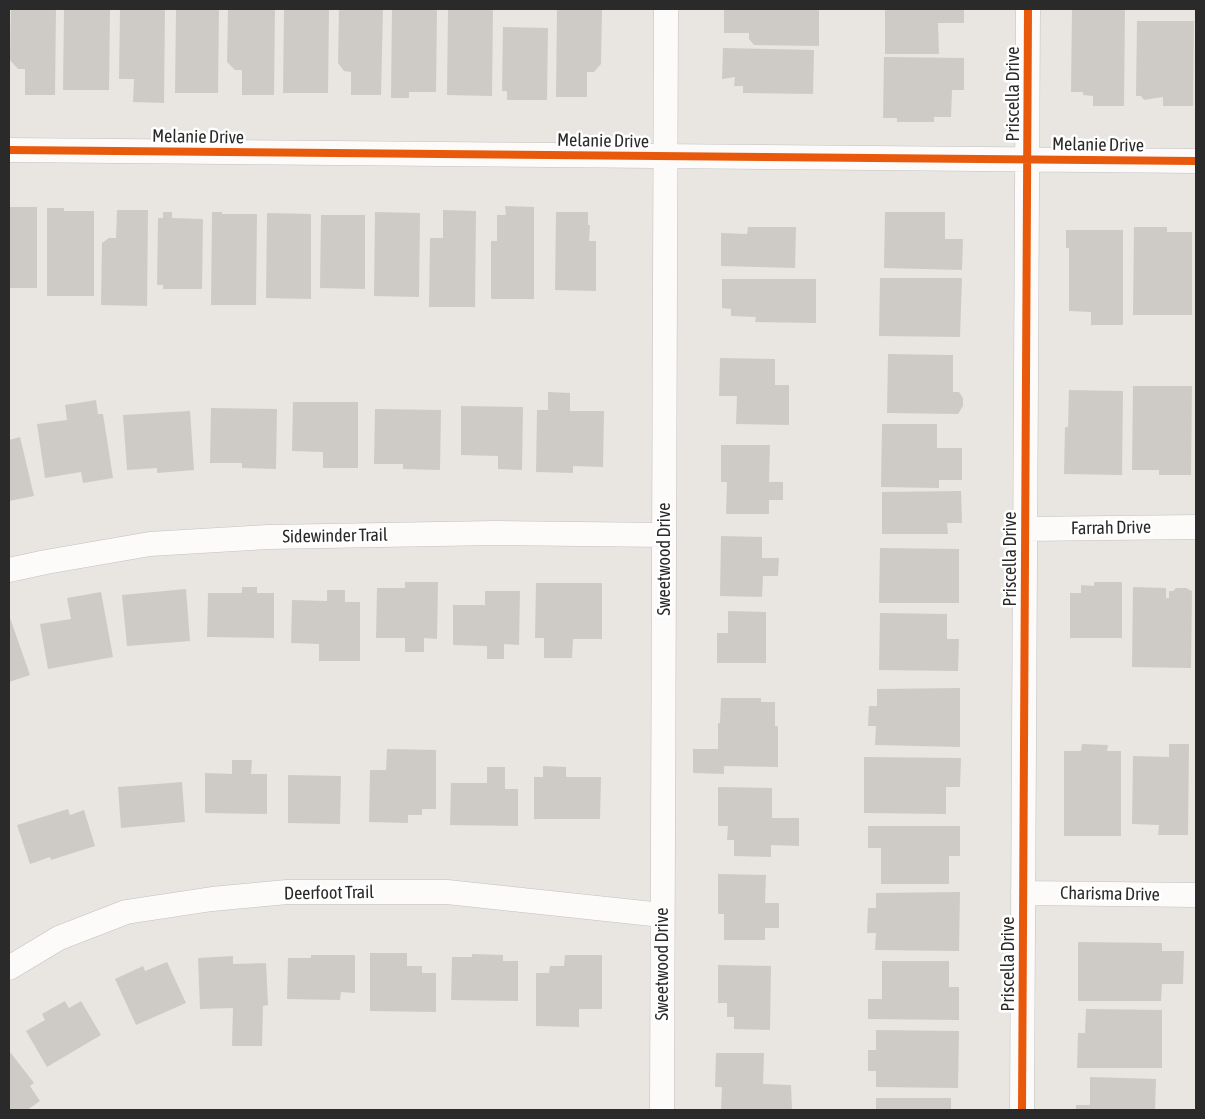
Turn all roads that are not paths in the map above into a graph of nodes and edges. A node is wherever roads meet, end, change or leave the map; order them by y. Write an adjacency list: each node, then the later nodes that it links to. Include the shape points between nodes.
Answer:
1 (666, 9): 4 (street, Sweetwood Drive)
2 (1028, 9): 5 (street, Priscella Drive)
3 (9, 150): 4 (street, Melanie Drive)
4 (665, 156): 5 (street, Melanie Drive); 9 (street, Sweetwood Drive)
5 (1027, 159): 6 (street, Melanie Drive); 8 (street, Priscella Drive)
6 (1196, 161)
7 (1196, 528): 8 (street, Farrah Drive)
8 (1025, 529): 11 (street, Priscella Drive)
9 (664, 535): 10 (street, Sidewinder Trail, via 495,533 268,537 150,544); 13 (street, Sweetwood Drive)
10 (9, 570)
11 (1023, 893): 12 (street, Charisma Drive); 16 (street, Priscella Drive)
12 (1196, 895)
13 (662, 915): 14 (street, Deerfoot Trail, via 447,892 277,893 126,912 59,938); 15 (street, Sweetwood Drive)
14 (9, 968)
15 (662, 1110)
16 (1022, 1110)

